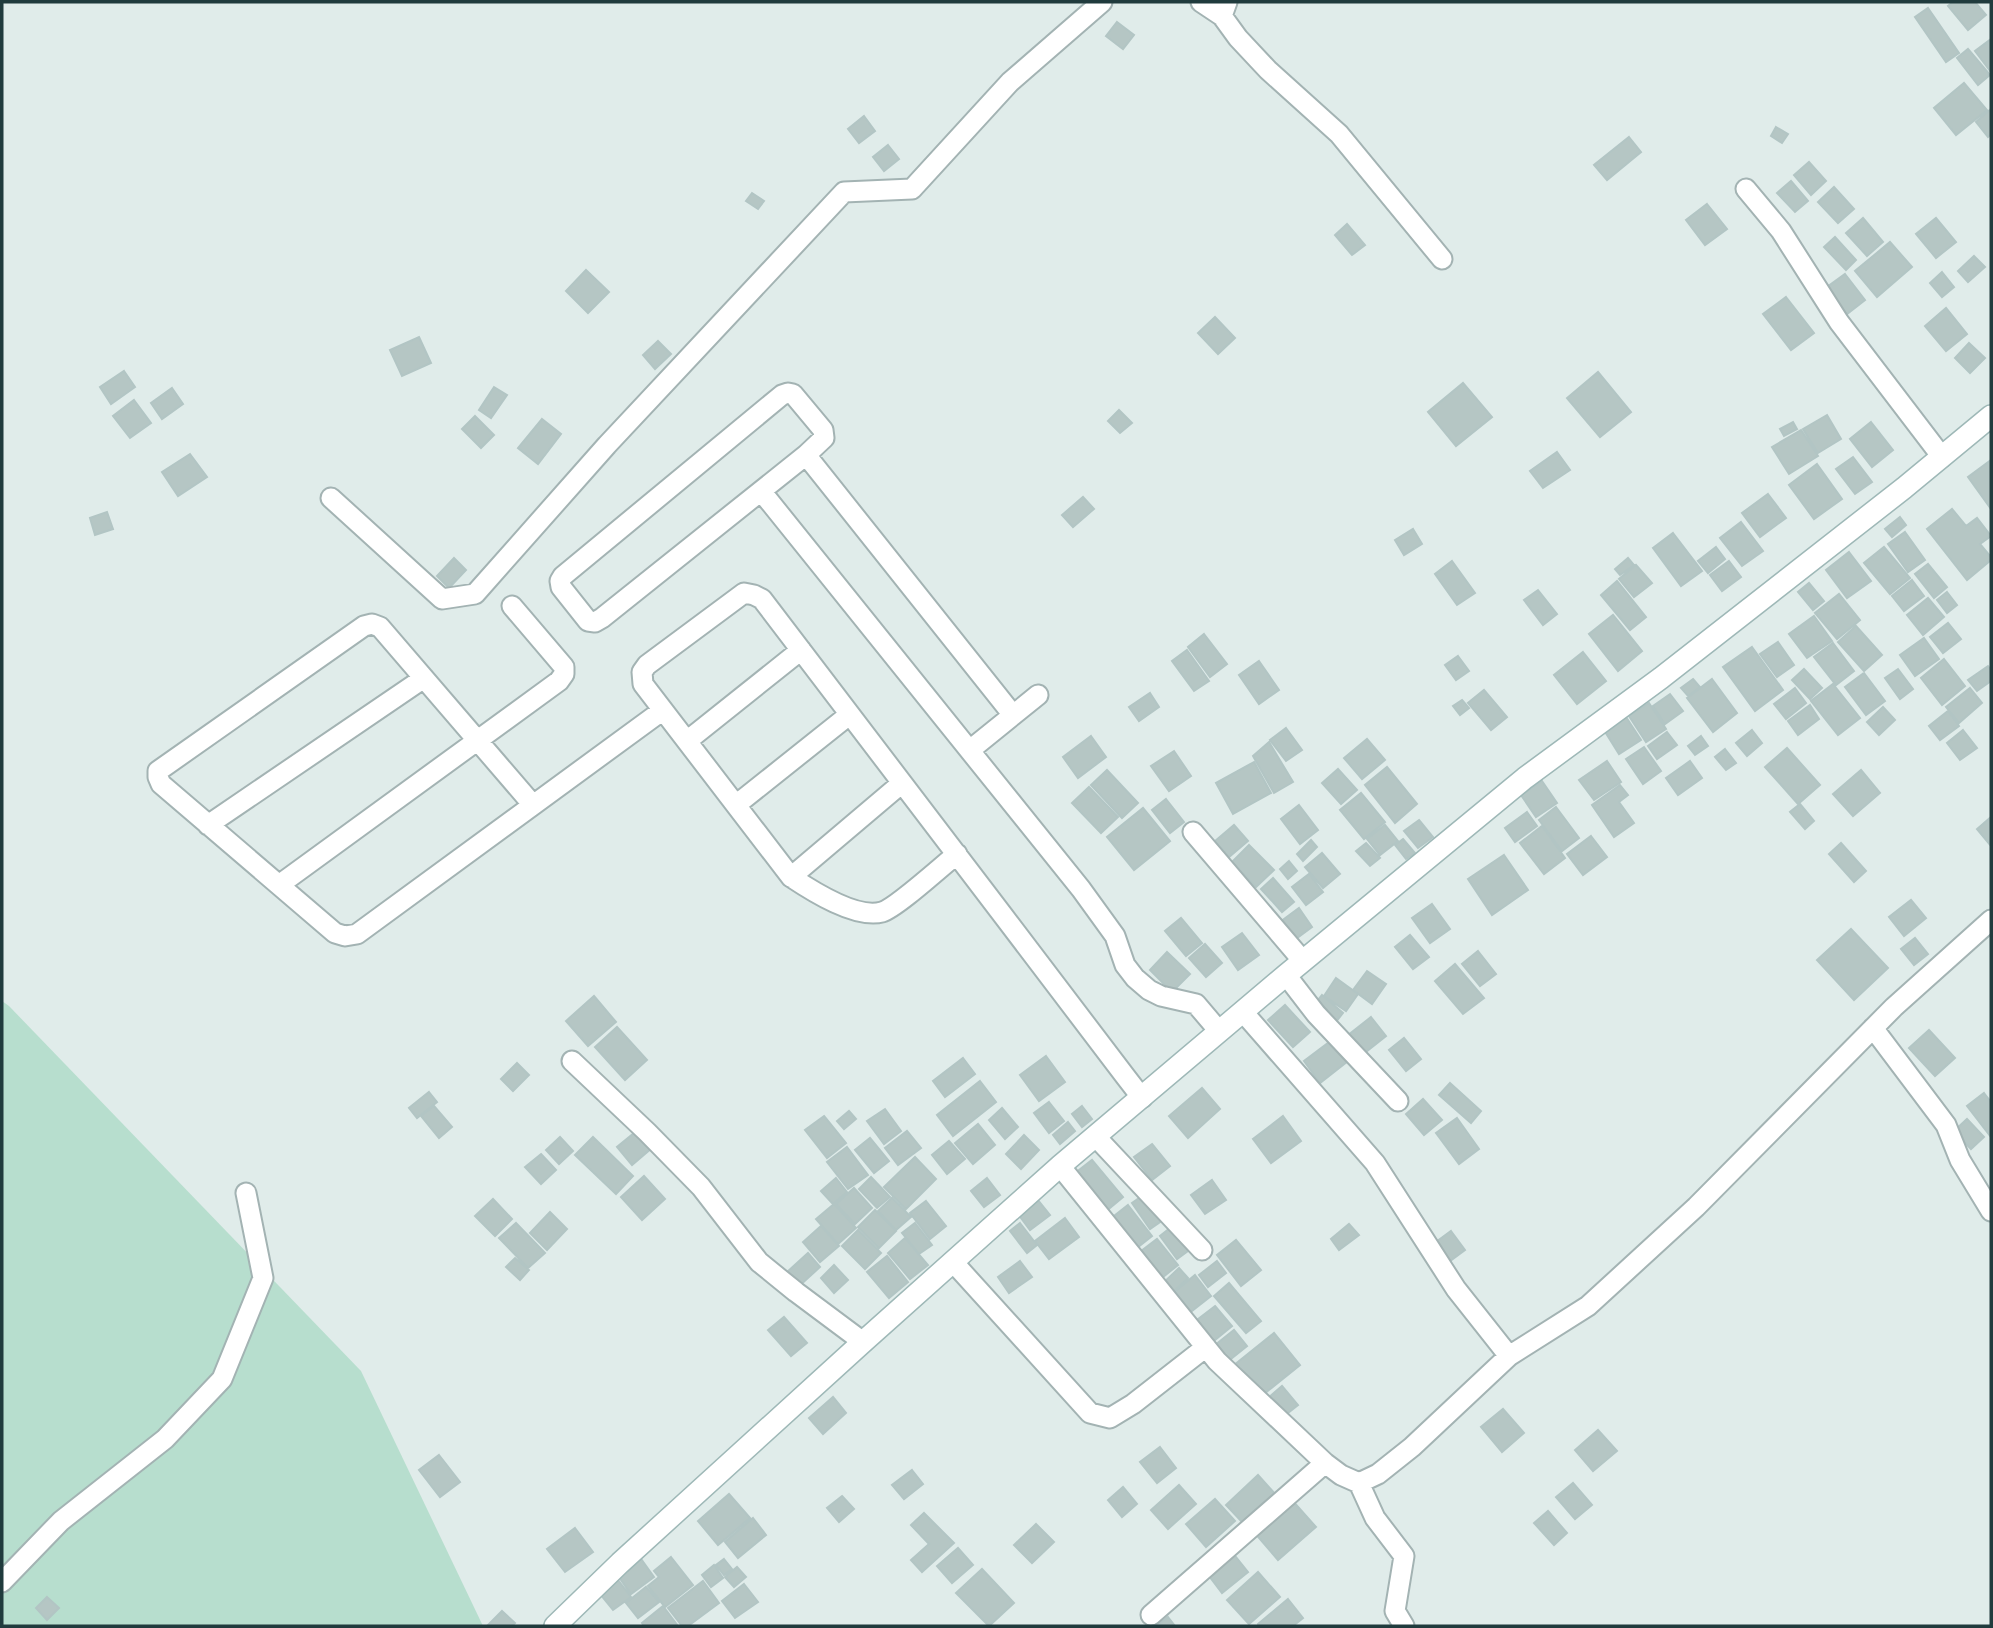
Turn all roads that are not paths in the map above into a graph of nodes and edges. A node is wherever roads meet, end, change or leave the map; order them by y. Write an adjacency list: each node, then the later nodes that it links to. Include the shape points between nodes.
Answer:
1 (1102, 2): 10 (street, via 1010,82 912,189 844,192 607,445 475,594 442,599)
2 (1201, 2): 3 (street)
3 (1224, 9): 5 (street, via 1238,38 1339,134)
4 (1746, 189): 8 (street)
5 (1442, 259)
6 (1991, 416): 8 (street)
7 (806, 455): 9 (street); 9 (street, via 824,438 823,430 793,394 782,395 563,576 561,587 588,621 595,622); 17 (street)
8 (1942, 457): 30 (street, via 1661,678 1525,778)
9 (761, 491): 20 (street)
10 (331, 498)
11 (512, 606): 18 (street, via 564,667 564,674)
12 (802, 650): 15 (street, via 762,599 744,593 642,672 643,684); 16 (street); 19 (street)
13 (424, 678): 18 (street); 24 (street); 24 (street, via 380,626 364,626 158,771 161,784)
14 (1038, 695): 17 (street)
15 (663, 710): 19 (street); 22 (street)
16 (849, 715): 21 (street); 23 (street)
17 (1013, 715): 20 (street)
18 (478, 741): 22 (street); 28 (street)
19 (687, 741): 23 (street)
20 (970, 750): 34 (street, via 1082,889 1115,936 1135,978 1161,996 1196,1004)
21 (902, 783): 26 (street); 27 (street)
22 (533, 805): 28 (street, via 358,934 335,933)
23 (736, 805): 27 (street)
24 (208, 825): 28 (street)
25 (1193, 832): 30 (street)
26 (957, 854): 27 (street, via 883,912 864,912 822,898); 36 (street)
27 (791, 877)
28 (279, 885)
29 (1991, 920): 33 (street)
30 (1303, 961): 31 (street)
31 (1286, 975): 32 (street); 37 (street)
32 (1242, 1012): 34 (street); 46 (street, via 1376,1163 1456,1289)
33 (1873, 1028): 41 (street, via 1946,1125 1960,1160); 46 (street, via 1696,1207 1588,1306)
34 (1219, 1031): 36 (street)
35 (572, 1061): 44 (street, via 701,1187 759,1262)
36 (1142, 1098): 38 (street)
37 (1398, 1101)
38 (1096, 1137): 39 (street); 42 (street)
39 (1060, 1166): 43 (street); 45 (street)
40 (246, 1193): 49 (street, via 263,1278 222,1379 165,1439 61,1521)
41 (1991, 1211)
42 (1202, 1250)
43 (953, 1262): 44 (street); 45 (street, via 1090,1413 1110,1418)
44 (863, 1342): 51 (street)
45 (1206, 1347): 47 (street)
46 (1509, 1356): 48 (street, via 1412,1447)
47 (1325, 1463): 48 (street); 50 (street)
48 (1359, 1483): 52 (street, via 1375,1518 1404,1556 1395,1611)
49 (2, 1582)
50 (1151, 1615)
51 (555, 1626)
52 (1404, 1626)

